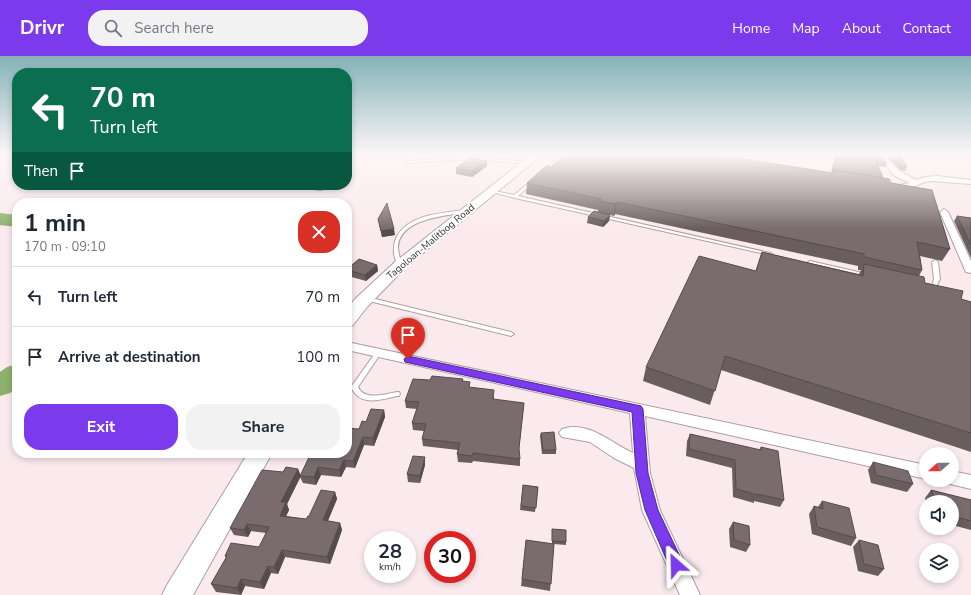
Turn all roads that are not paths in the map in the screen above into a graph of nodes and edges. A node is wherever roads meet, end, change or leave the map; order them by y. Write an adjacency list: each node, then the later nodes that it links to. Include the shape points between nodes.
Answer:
1 (505, 179): 9 (main road, Tagoloan-Malitbog Road)
2 (536, 179): 10 (lane)
3 (909, 179): 7 (street)
4 (928, 179): 7 (street)
5 (944, 179): 6 (street)
6 (971, 182)
7 (917, 183): 8 (street, via 904,188)
8 (888, 187)
9 (490, 191): 10 (lane); 11 (main road, Tagoloan-Malitbog Road)
10 (515, 197): 13 (lane)
11 (465, 211): 16 (main road, Tagoloan-Malitbog Road); 16 (lane, via 430,217 402,231 396,242)
12 (944, 212): 17 (street)
13 (772, 254)
14 (803, 262): 18 (lane)
15 (935, 262): 19 (lane, via 937,279 934,286)
16 (400, 265): 20 (main road, Tagoloan-Malitbog Road)
17 (971, 271)
18 (874, 277)
19 (919, 287)
20 (365, 298): 21 (main road, Tagoloan-Malitbog Road); 22 (lane)
21 (352, 314)
22 (511, 334)
23 (352, 347): 24 (street)
24 (378, 353): 25 (lane, via 354,387 356,393 365,397); 26 (street)
25 (397, 394)
26 (637, 409): 29 (street); 30 (street)
27 (567, 433): 29 (street, via 595,438)
28 (257, 458): 33 (main road)
29 (641, 464): 34 (street, via 651,510)
30 (919, 470)
31 (959, 479): 32 (street)
32 (971, 482)
33 (177, 595)
34 (690, 595)

